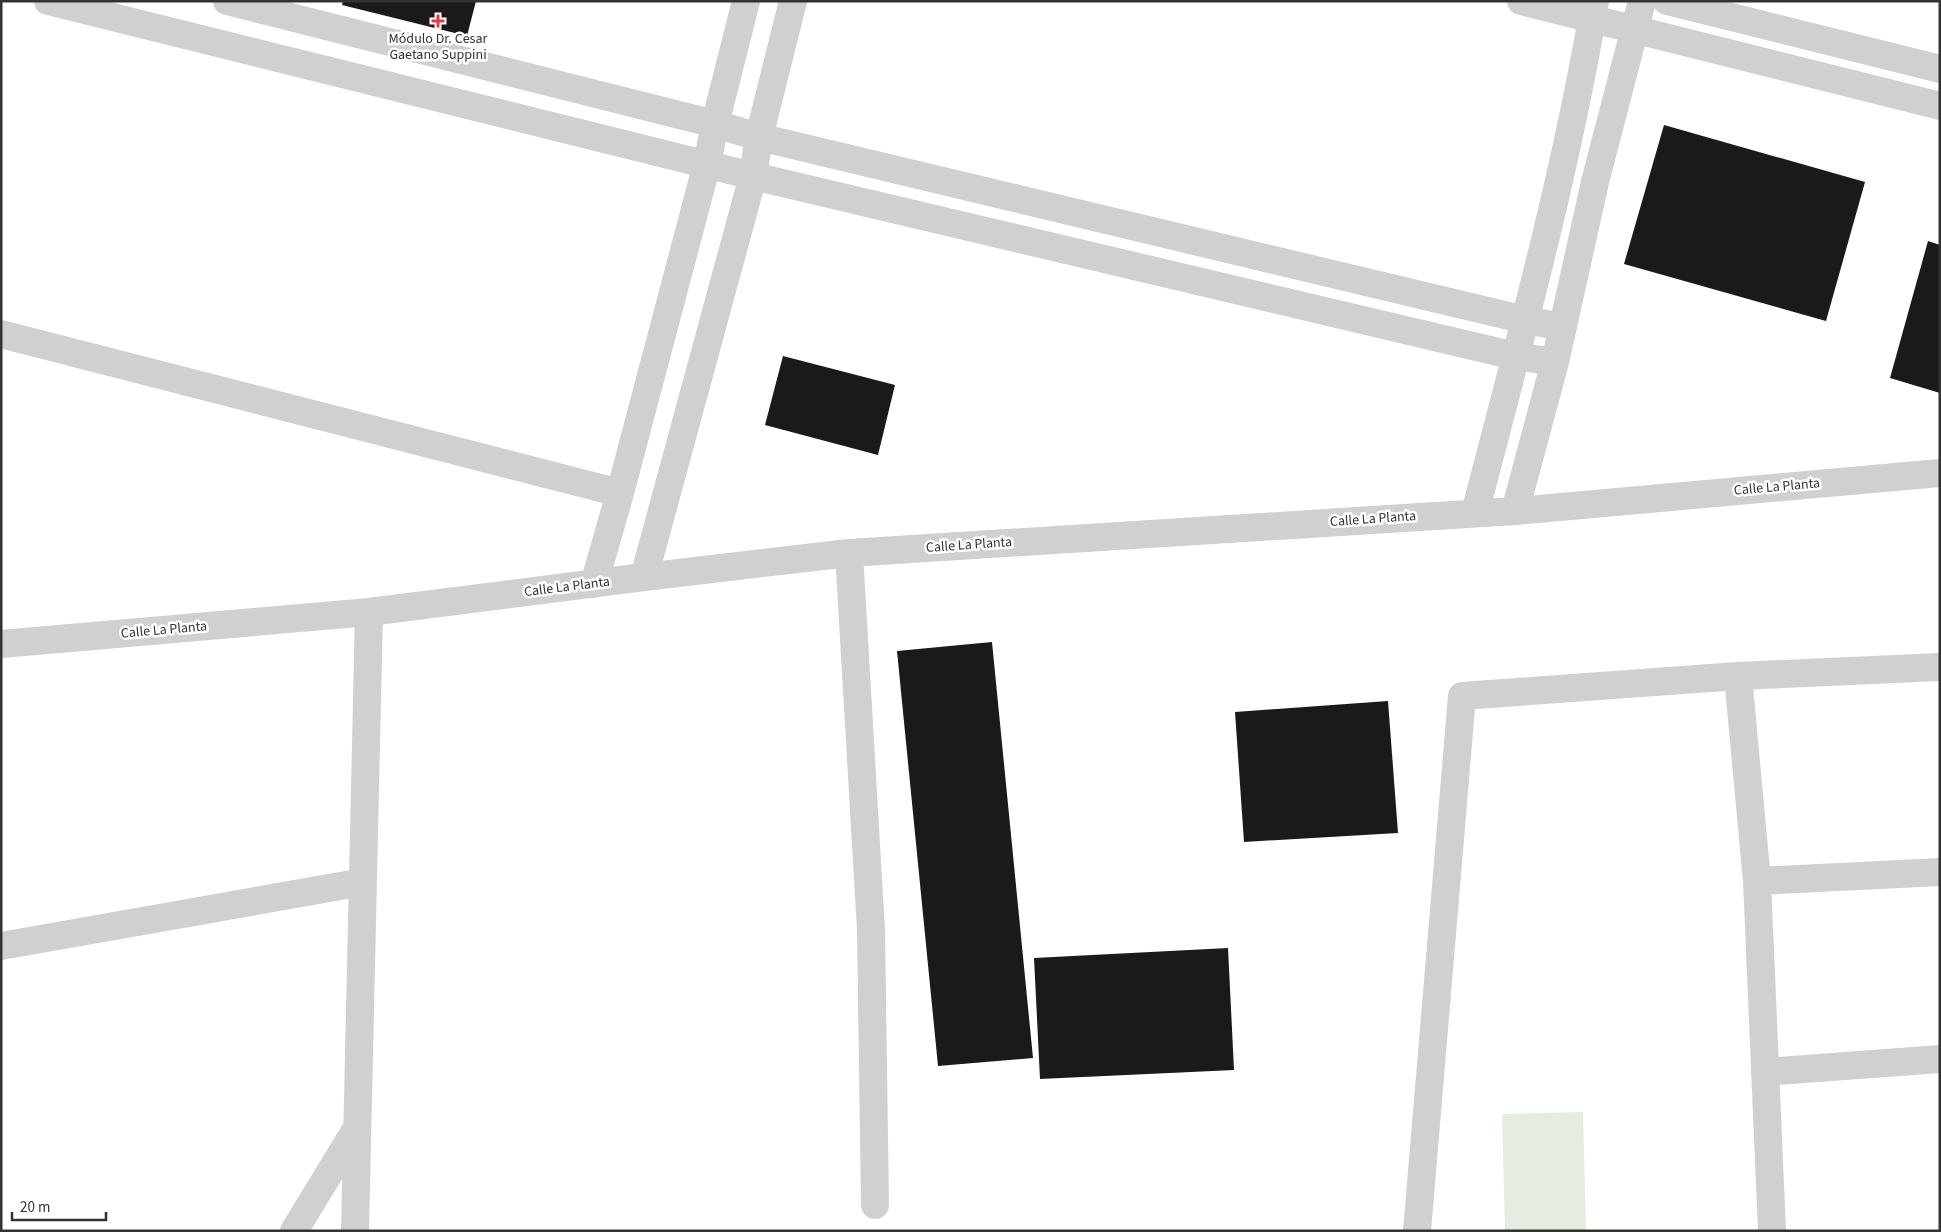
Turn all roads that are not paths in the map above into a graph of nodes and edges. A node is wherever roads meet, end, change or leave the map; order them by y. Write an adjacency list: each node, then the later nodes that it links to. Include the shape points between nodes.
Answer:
1 (48, 1): 14 (street)
2 (226, 1): 12 (street)
3 (746, 1): 12 (street)
4 (793, 1): 13 (street)
5 (1521, 1): 8 (street)
6 (1642, 1): 9 (street)
7 (1668, 1): 10 (street)
8 (1594, 10): 9 (street); 16 (street)
9 (1633, 29): 11 (street); 17 (street)
10 (1940, 68)
11 (1940, 106)
12 (715, 124): 13 (street); 14 (street)
13 (759, 137): 15 (street); 16 (street)
14 (707, 164): 15 (street); 22 (street)
15 (752, 176): 19 (street); 26 (street)
16 (1525, 320): 17 (street); 19 (street)
17 (1563, 327): 20 (street)
18 (1, 334): 22 (street)
19 (1515, 356): 20 (street); 24 (street)
20 (1555, 362): 23 (street)
21 (1940, 473): 23 (street, Calle La Planta)
22 (620, 493): 27 (street)
23 (1515, 511): 24 (street, Calle La Planta)
24 (1475, 513): 25 (street, Calle La Planta)
25 (849, 553): 26 (street, Calle La Planta); 39 (street, via 871,930)
26 (644, 577): 27 (street, Calle La Planta)
27 (594, 584): 28 (street, Calle La Planta)
28 (369, 612): 29 (street, Calle La Planta); 34 (street)
29 (1, 644)
30 (1940, 667): 31 (street)
31 (1738, 676): 33 (street); 42 (street, via 1462,696)
32 (1940, 872): 33 (street)
33 (1757, 881): 37 (street)
34 (363, 882): 35 (street); 38 (street)
35 (1, 946)
36 (1940, 1059): 37 (street)
37 (1765, 1072): 43 (street)
38 (356, 1129): 40 (street); 41 (street)
39 (875, 1205)
40 (294, 1231)
41 (355, 1231)
42 (1417, 1231)
43 (1772, 1231)

